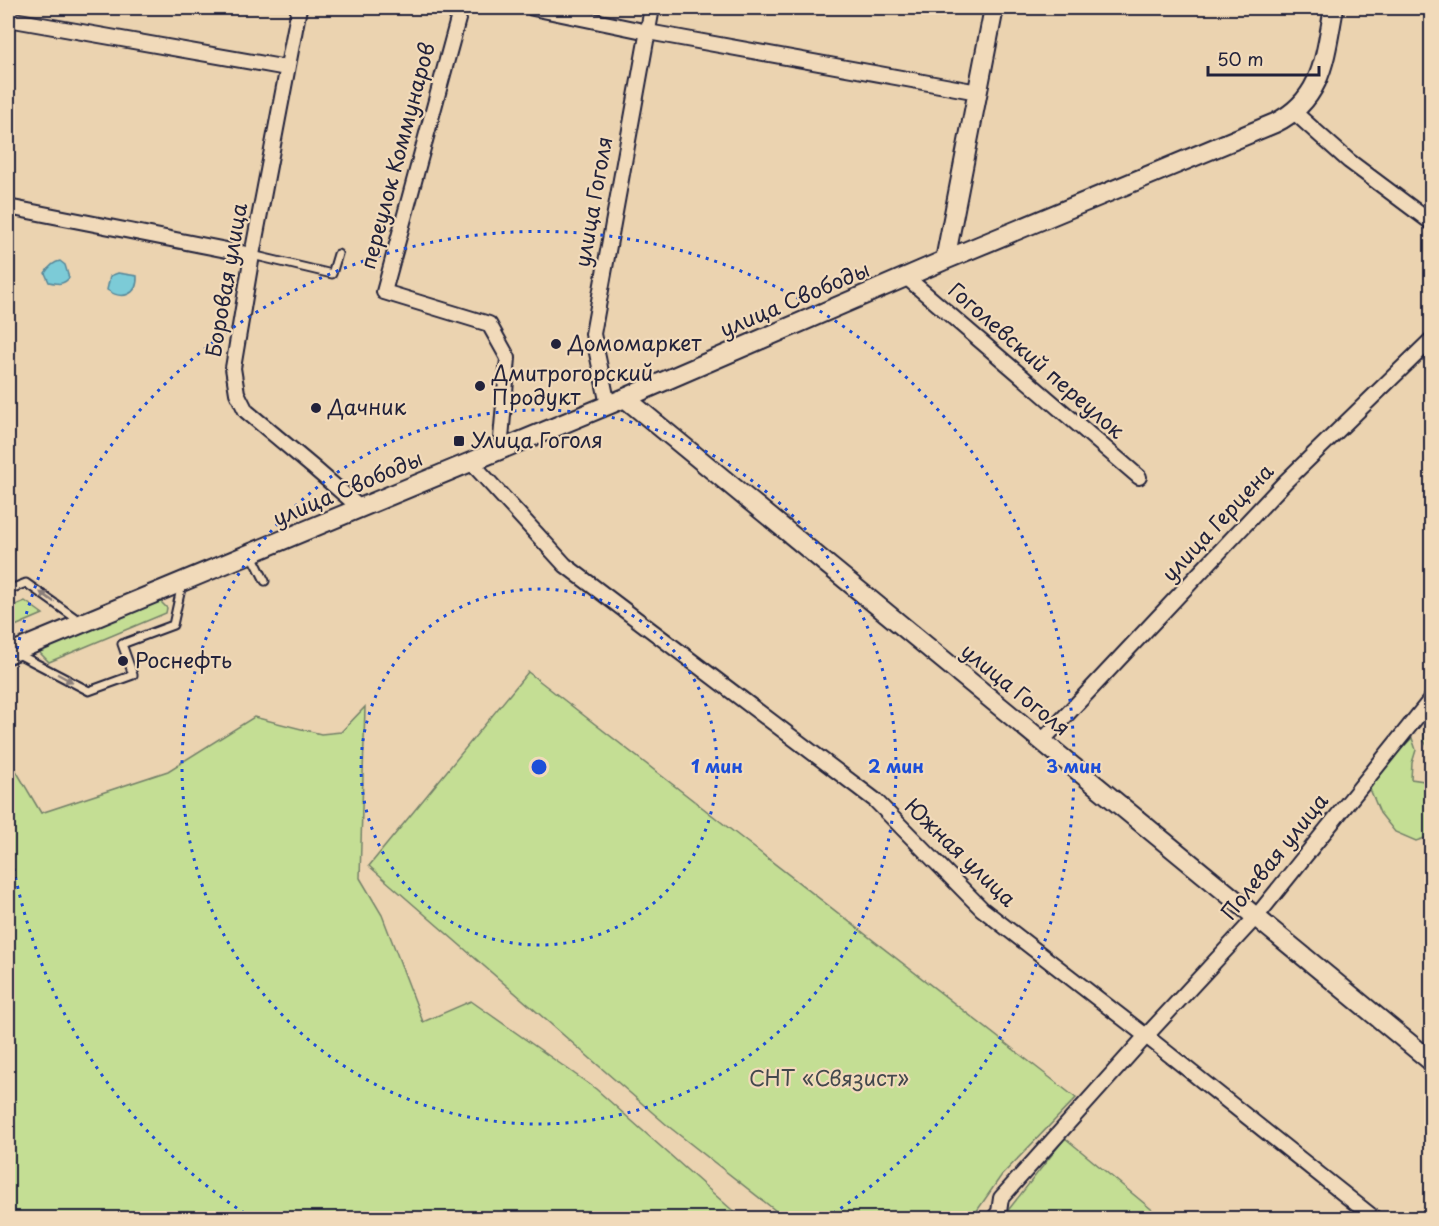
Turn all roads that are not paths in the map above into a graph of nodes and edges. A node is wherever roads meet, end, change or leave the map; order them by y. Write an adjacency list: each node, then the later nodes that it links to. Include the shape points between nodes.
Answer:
1 (299, 8): 9 (street, Боровая улица)
2 (460, 8): 20 (street, переулок Коммунаров, via 384,292 489,324 508,358)
3 (533, 8): 8 (street)
4 (652, 8): 8 (street, улица Гоголя)
5 (994, 8): 10 (main road)
6 (1334, 8): 11 (main road, улица Свободы, via 1318,80)
7 (8, 19): 9 (street)
8 (648, 32): 10 (street); 19 (street, улица Гоголя, via 593,334)
9 (287, 68): 15 (street, Боровая улица)
10 (978, 92): 16 (main road)
11 (1294, 112): 13 (street, via 1348,161); 16 (main road, улица Свободы)
12 (8, 207): 15 (street)
13 (1431, 223)
14 (338, 254): 15 (lane, via 332,274)
15 (252, 255): 23 (street, Боровая улица, via 233,368 237,393 246,411)
16 (945, 260): 17 (main road, улица Свободы)
17 (906, 276): 19 (main road, улица Свободы); 22 (street, Гоголевский переулок)
18 (1431, 339): 31 (street, улица Герцена, via 1286,481)
19 (617, 401): 20 (main road, улица Свободы); 31 (main road, улица Гоголя)
20 (500, 450): 21 (main road, улица Свободы)
21 (471, 462): 23 (main road, улица Свободы); 33 (street, Южная улица, via 565,565 875,800 982,909)
22 (1139, 477)
23 (360, 508): 24 (main road, улица Свободы)
24 (251, 554): 25 (lane); 26 (main road, улица Свободы)
25 (265, 581)
26 (182, 582): 28 (main road, улица Свободы); 29 (lane, one-way to 26, via 89,691 133,675 122,644 173,626)
27 (8, 590): 28 (lane, one-way to 27, via 26,583)
28 (83, 623): 29 (main road, улица Свободы)
29 (10, 652)
30 (1431, 698): 32 (street, Полевая улица)
31 (1042, 741): 32 (main road, улица Гоголя)
32 (1256, 916): 33 (street, Полевая улица); 34 (main road, улица Гоголя)
33 (1146, 1036): 35 (street, Полевая улица, via 1001,1198); 36 (street, Южная улица)
34 (1431, 1062)
35 (994, 1218)
36 (1374, 1218)

